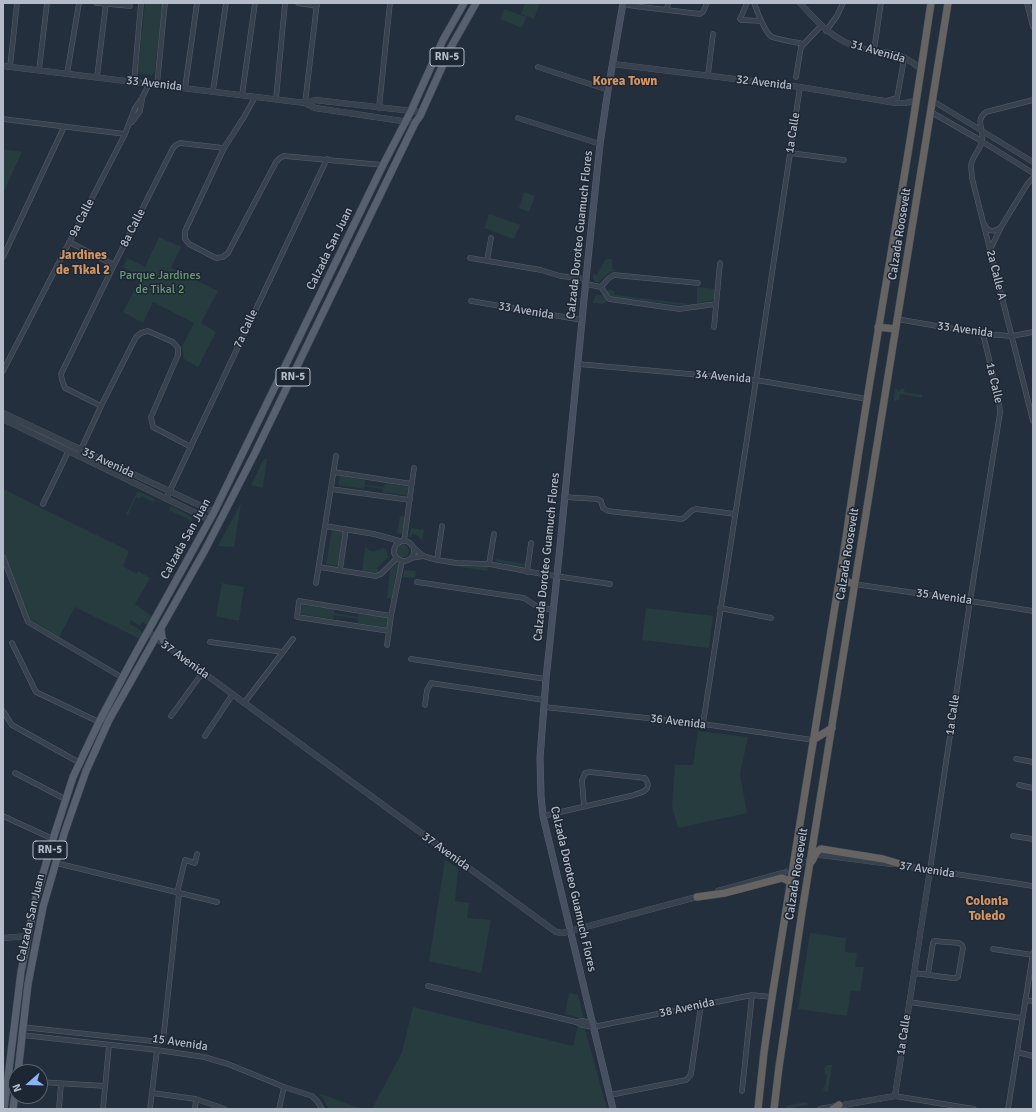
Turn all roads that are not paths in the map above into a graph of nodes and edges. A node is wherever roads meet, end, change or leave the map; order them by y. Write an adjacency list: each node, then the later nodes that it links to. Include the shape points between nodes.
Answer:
1 (17, 3): 41 (street)
2 (47, 3): 44 (street)
3 (79, 3): 45 (street)
4 (96, 3): 25 (street)
5 (141, 3): 49 (street)
6 (165, 3): 51 (street)
7 (197, 3): 53 (street)
8 (226, 3): 55 (street)
9 (255, 3): 56 (street)
10 (285, 3): 58 (street)
11 (298, 3): 26 (street)
12 (390, 3): 64 (street)
13 (464, 3): 65 (main road, Calzada San Juan / RN-5, via 443,40)
14 (476, 3): 66 (main road, Calzada San Juan / RN-5, via 451,47)
15 (668, 3): 29 (street)
16 (707, 3): 29 (street, via 700,14)
17 (747, 3): 31 (street, via 740,19)
18 (754, 3): 31 (street)
19 (800, 3): 32 (street, 31 Avenida)
20 (843, 3): 34 (street)
21 (881, 3): 37 (street)
22 (931, 3): 43 (highway, Calzada Roosevelt)
23 (948, 3): 62 (highway, Calzada Roosevelt)
24 (1027, 3): 30 (street)
25 (106, 4): 28 (street); 47 (street)
26 (317, 4): 63 (street)
27 (623, 4): 29 (street); 39 (main road, Calzada Doroteo Guamuch Flores)
28 (130, 6)
29 (667, 9)
30 (1032, 17): 33 (street)
31 (761, 21): 36 (street, via 772,36)
32 (821, 26): 34 (street, 31 Avenida); 36 (street)
33 (1033, 27)
34 (826, 31): 37 (street, 31 Avenida, via 847,43)
35 (713, 34): 46 (street)
36 (804, 44): 48 (street, via 801,47)
37 (874, 50): 38 (street, 31 Avenida)
38 (897, 54): 43 (street, 31 Avenida); 60 (street, via 904,65 897,98)
39 (613, 64): 46 (street, 32 Avenida); 54 (main road, Calzada Doroteo Guamuch Flores)
40 (3, 66): 41 (street, 33 Avenida)
41 (10, 67): 44 (street, 33 Avenida)
42 (538, 67): 54 (street)
43 (921, 69): 61 (highway, Calzada Roosevelt)
44 (38, 70): 45 (street, 33 Avenida)
45 (67, 74): 47 (street, 33 Avenida)
46 (708, 75): 52 (street, 32 Avenida)
47 (97, 77): 49 (street, 33 Avenida)
48 (796, 77)
49 (134, 82): 50 (street, 33 Avenida)
50 (149, 84): 51 (street, 33 Avenida); 74 (street, 9a Calle, via 135,108)
51 (157, 85): 53 (street, 33 Avenida)
52 (800, 87): 60 (street, 32 Avenida); 78 (street, 1a Calle)
53 (185, 88): 55 (street, 33 Avenida)
54 (608, 90): 76 (main road, Calzada Doroteo Guamuch Flores)
55 (213, 92): 56 (street, 33 Avenida)
56 (242, 95): 57 (street, 33 Avenida)
57 (255, 96): 58 (street, 33 Avenida); 77 (street)
58 (276, 99): 63 (street, 33 Avenida)
59 (1033, 100): 73 (street, 2a Calle A, via 986,112 980,119)
60 (886, 101): 61 (street, 32 Avenida)
61 (916, 101): 103 (highway, Calzada Roosevelt)
62 (933, 101): 67 (highway, Calzada Roosevelt); 73 (street)
63 (305, 103): 64 (street, 33 Avenida, via 315,100); 70 (street, 33 Avenida, via 315,108)
64 (379, 108): 65 (street, 33 Avenida)
65 (411, 111): 66 (street, 33 Avenida); 70 (main road, Calzada San Juan / RN-5)
66 (421, 112): 71 (main road, Calzada San Juan / RN-5)
67 (931, 112): 75 (street); 100 (highway, Calzada Roosevelt)
68 (518, 118): 76 (street)
69 (3, 119): 72 (street)
70 (405, 121): 71 (street, 33 Avenida); 82 (main road, Calzada San Juan / RN-5)
71 (416, 123): 162 (main road, Calzada San Juan / RN-5, via 255,453)
72 (64, 127): 74 (street); 90 (street)
73 (982, 131): 75 (street, 2a Calle A); 81 (street)
74 (125, 134): 88 (street, 9a Calle)
75 (982, 141): 83 (street); 85 (street, 2a Calle A, via 971,165)
76 (600, 144): 95 (main road, Calzada Doroteo Guamuch Flores)
77 (224, 148): 79 (street, via 185,231 185,239 189,244 216,258 228,253 280,158 284,156); 94 (street, 8a Calle, via 180,143 173,148)
78 (790, 153): 80 (street); 111 (street, 1a Calle)
79 (327, 160): 82 (street); 117 (street, 7a Calle)
80 (844, 160)
81 (1033, 162)
82 (383, 164): 131 (main road, Calzada San Juan / RN-5)
83 (1033, 173)
84 (1033, 178): 86 (street)
85 (984, 223): 86 (street, via 991,231 997,231); 89 (street, 2a Calle A)
86 (1001, 227): 89 (street)
87 (491, 238): 92 (street)
88 (70, 242): 94 (street); 108 (street, 9a Calle)
89 (990, 250): 107 (street, 2a Calle A)
90 (3, 257)
91 (470, 258): 92 (street)
92 (487, 261): 95 (street, via 541,270)
93 (720, 263): 99 (street)
94 (114, 265): 113 (street, 8a Calle, via 61,374 65,388)
95 (586, 282): 97 (street); 101 (main road, Calzada Doroteo Guamuch Flores)
96 (698, 283): 97 (street, via 614,275)
97 (601, 287): 99 (street, via 609,299 679,309)
98 (471, 301): 101 (street, 33 Avenida)
99 (716, 304): 102 (street)
100 (897, 319): 104 (highway, Calzada Roosevelt); 106 (street, 33 Avenida)
101 (582, 320): 109 (main road, Calzada Doroteo Guamuch Flores)
102 (714, 327)
103 (878, 327): 104 (highway); 112 (highway, Calzada Roosevelt)
104 (896, 329): 155 (highway, Calzada Roosevelt)
105 (1033, 332): 107 (street, 33 Avenida)
106 (983, 334): 107 (street, 33 Avenida); 156 (street, 1a Calle, via 1000,413)
107 (1012, 336): 116 (street, 2a Calle A)
108 (6, 359): 110 (street, 9a Calle)
109 (578, 364): 111 (street, 34 Avenida); 127 (main road, Calzada Doroteo Guamuch Flores)
110 (3, 371)
111 (756, 380): 112 (street, 34 Avenida); 132 (street, 1a Calle)
112 (866, 399): 141 (highway, Calzada Roosevelt)
113 (101, 406): 117 (street, via 136,337 148,331 173,342 178,348 178,355 151,417 153,427); 118 (street)
114 (3, 413): 118 (street, 35 Avenida)
115 (3, 419): 119 (street, 35 Avenida)
116 (1033, 420)
117 (191, 446): 126 (street, 7a Calle)
118 (80, 450): 120 (street); 126 (street, 35 Avenida)
119 (68, 452): 120 (street, 35 Avenida); 130 (street)
120 (78, 456): 128 (street, 35 Avenida)
121 (336, 456): 123 (street)
122 (414, 468): 124 (street)
123 (334, 472): 124 (street); 125 (street)
124 (412, 484): 129 (street)
125 (331, 488): 129 (street); 134 (street)
126 (169, 492): 128 (street, 7a Calle); 131 (street, 35 Avenida)
127 (564, 497): 132 (street, via 601,500 603,508 608,511 681,519 696,509); 151 (main road, Calzada Doroteo Guamuch Flores)
128 (166, 499): 133 (street, 35 Avenida)
129 (410, 500): 138 (street)
130 (44, 504)
131 (214, 512): 133 (main road, Calzada San Juan / RN-5)
132 (735, 514): 157 (street, 1a Calle)
133 (210, 520): 164 (main road, Calzada San Juan / RN-5)
134 (326, 526): 136 (street); 148 (street)
135 (442, 526): 146 (street)
136 (346, 529): 138 (street); 149 (street)
137 (494, 534): 147 (street)
138 (402, 541): 140 (street); 145 (street, via 395,545 393,550)
139 (531, 543): 150 (street)
140 (412, 546): 142 (street); 144 (street, via 414,552)
141 (843, 552): 155 (highway, via 846,562 844,578 848,583); 186 (highway, Calzada Roosevelt)
142 (423, 556): 144 (street); 146 (street)
143 (3, 557): 174 (street, via 28,622)
144 (411, 558): 145 (street, via 407,561)
145 (399, 560): 149 (street, via 376,576); 160 (street)
146 (437, 560): 147 (street)
147 (489, 564): 150 (street)
148 (319, 567): 149 (street); 153 (street)
149 (340, 570)
150 (527, 572): 151 (street)
151 (556, 576): 154 (street); 158 (main road, Calzada Doroteo Guamuch Flores)
152 (417, 582): 158 (street, via 524,598 538,607)
153 (316, 583)
154 (610, 584)
155 (854, 584): 156 (street, 35 Avenida); 184 (highway, Calzada Roosevelt)
156 (970, 601): 159 (street, 35 Avenida); 205 (street, 1a Calle)
157 (720, 608): 161 (street); 183 (street, 1a Calle)
158 (553, 610): 175 (main road, Calzada Doroteo Guamuch Flores)
159 (1033, 611)
160 (391, 616): 163 (street); 163 (street, via 299,601 296,617)
161 (771, 618)
162 (162, 626): 165 (main road, Calzada San Juan / RN-5); 169 (main road, via 161,634)
163 (389, 631): 170 (street)
164 (148, 632): 165 (street, 37 Avenida); 174 (main road, Calzada San Juan / RN-5)
165 (156, 638): 169 (street, 37 Avenida); 202 (main road, Calzada San Juan / RN-5, via 109,720 86,771)
166 (293, 639): 171 (street)
167 (210, 642): 171 (street)
168 (12, 643): 182 (street, via 36,692)
169 (166, 645): 173 (street, 37 Avenida)
170 (387, 645)
171 (282, 654): 177 (street)
172 (411, 659): 175 (street)
173 (203, 672): 176 (street, 37 Avenida); 181 (street)
174 (123, 678): 182 (main road, Calzada San Juan / RN-5)
175 (546, 679): 178 (main road, Calzada Doroteo Guamuch Flores)
176 (233, 694): 177 (street, 37 Avenida); 185 (street)
177 (244, 703): 212 (street, 37 Avenida, via 556,932)
178 (544, 704): 179 (street, 36 Avenida, via 431,683 427,690); 183 (street, 36 Avenida); 196 (main road, Calzada Doroteo Guamuch Flores, via 540,758)
179 (425, 705)
180 (3, 711): 189 (street, via 12,725)
181 (171, 716)
182 (99, 722): 189 (main road, Calzada San Juan / RN-5)
183 (702, 724): 186 (street, 36 Avenida)
184 (832, 728): 186 (highway); 204 (highway, Calzada Roosevelt)
185 (205, 736)
186 (813, 740): 207 (highway, Calzada Roosevelt)
187 (1016, 759): 188 (street)
188 (1033, 762)
189 (80, 764): 193 (main road, Calzada San Juan / RN-5)
190 (15, 773): 193 (street)
191 (1019, 785): 192 (street)
192 (1033, 788)
193 (66, 799): 198 (main road, Calzada San Juan / RN-5)
194 (584, 807): 194 (street, via 641,793 646,790 648,782 645,778 585,773 582,780); 196 (street)
195 (3, 816): 198 (street)
196 (543, 816): 212 (main road, Calzada Doroteo Guamuch Flores)
197 (1013, 836): 199 (street)
198 (53, 839): 213 (main road, Calzada San Juan / RN-5)
199 (1033, 839)
200 (196, 854): 209 (street, via 195,863 185,860)
201 (821, 855): 203 (street, 37 Avenida)
202 (56, 863): 209 (street); 228 (main road, Calzada San Juan / RN-5, via 43,907)
203 (906, 866): 204 (highway, via 883,859 821,849 816,853); 205 (street, 37 Avenida)
204 (809, 869): 259 (highway, Calzada Roosevelt)
205 (930, 870): 208 (street, 37 Avenida); 217 (street, 1a Calle)
206 (783, 873): 210 (street, 37 Avenida)
207 (790, 884): 210 (highway, via 782,878 725,893); 221 (highway, Calzada Roosevelt)
208 (1033, 886)
209 (178, 893): 211 (street); 228 (street, via 164,1040 161,1042)
210 (697, 897): 212 (street, 37 Avenida)
211 (217, 902)
212 (570, 930): 227 (main road, Calzada Doroteo Guamuch Flores)
213 (28, 936): 214 (street); 237 (main road, Calzada San Juan / RN-5)
214 (3, 938)
215 (993, 949): 216 (street)
216 (1033, 954): 222 (street)
217 (914, 973): 218 (street); 224 (street, 1a Calle)
218 (928, 974): 218 (street, via 958,977 962,945 934,941)
219 (428, 986): 227 (street, 38 Avenida, via 582,1025)
220 (752, 995): 221 (street, 38 Avenida); 225 (street, 38 Avenida); 240 (street)
221 (772, 997): 258 (highway, Calzada Roosevelt)
222 (1025, 1000): 223 (street); 226 (street)
223 (1033, 1001)
224 (909, 1002): 226 (street); 244 (street, 1a Calle)
225 (701, 1004): 227 (street, 38 Avenida, via 606,1025); 243 (street, via 689,1077 686,1080)
226 (1022, 1018): 232 (street)
227 (593, 1024): 243 (main road, Calzada Doroteo Guamuch Flores)
228 (22, 1027): 229 (main road, Calzada San Juan / RN-5)
229 (22, 1035): 230 (street, 15 Avenida); 234 (main road, Calzada San Juan / RN-5)
230 (109, 1045): 231 (street, 15 Avenida); 238 (street)
231 (156, 1050): 239 (street, 15 Avenida, via 204,1057); 241 (street)
232 (1017, 1052): 233 (street); 262 (street)
233 (1033, 1056)
234 (19, 1064)
235 (48, 1082): 236 (street)
236 (61, 1083): 238 (street); 251 (street)
237 (4, 1086): 242 (main road, Calzada San Juan / RN-5)
238 (105, 1086): 252 (street)
239 (284, 1087): 249 (street, 15 Avenida, via 312,1096); 256 (street)
240 (742, 1091)
241 (152, 1092): 245 (street); 253 (street)
242 (4, 1095): 250 (main road, Calzada San Juan / RN-5)
243 (610, 1095): 257 (main road, Calzada Doroteo Guamuch Flores)
244 (895, 1096): 246 (street); 248 (street)
245 (196, 1098): 254 (street); 255 (street)
246 (851, 1106): 247 (street)
247 (836, 1107): 260 (street)
248 (949, 1107): 261 (street)
249 (320, 1108)
250 (4, 1109)
251 (58, 1109)
252 (103, 1109)
253 (150, 1109)
254 (195, 1109)
255 (225, 1109)
256 (279, 1109)
257 (613, 1109)
258 (758, 1109)
259 (774, 1109)
260 (820, 1109)
261 (974, 1109)
262 (1008, 1109)

